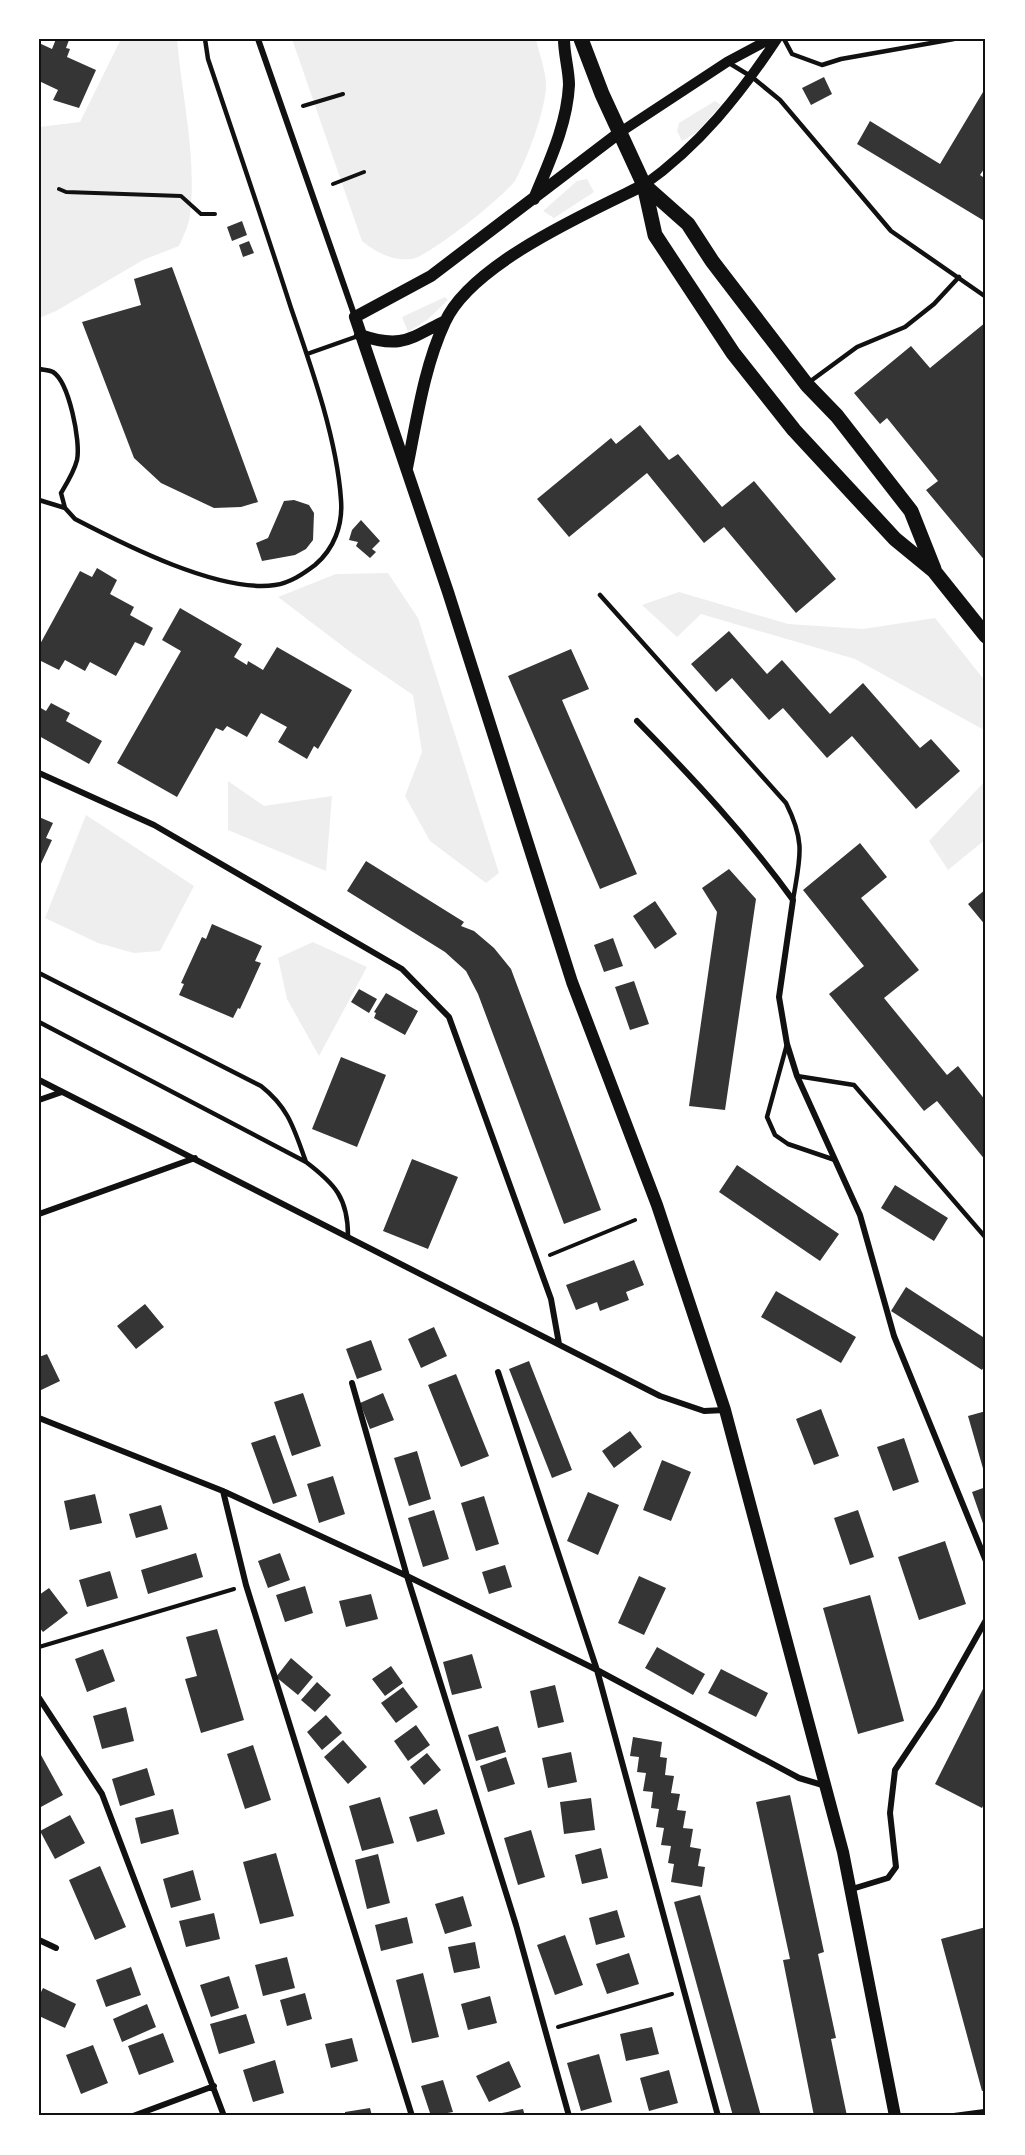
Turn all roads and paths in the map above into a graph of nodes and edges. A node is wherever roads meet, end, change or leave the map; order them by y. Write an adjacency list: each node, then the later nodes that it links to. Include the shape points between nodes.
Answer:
1 (205, 39): 25 (lane, via 208,59)
2 (258, 39): 22 (street)
3 (564, 39): 18 (main road, via 569,82 567,108)
4 (581, 39): 13 (main road)
5 (770, 39): 9 (street)
6 (777, 39): 10 (street)
7 (784, 39): 8 (lane, via 792,54 822,65)
8 (954, 39)
9 (727, 62): 10 (lane); 13 (street)
10 (752, 77): 16 (street, via 691,148); 20 (lane, via 780,100 891,231)
11 (343, 94): 12 (path)
12 (303, 106)
13 (619, 133): 16 (main road); 18 (main road)
14 (364, 172): 15 (path)
15 (333, 184)
16 (644, 185): 23 (main road, via 587,213 479,277 462,294); 27 (main road, via 688,224); 31 (main road, via 655,235 733,353 844,485 895,539)
17 (59, 189): 19 (path, via 181,196 201,214)
18 (534, 201): 22 (main road, via 431,276)
19 (215, 214)
20 (959, 277): 21 (lane); 27 (lane, via 905,327 857,347)
21 (986, 297)
22 (355, 317): 24 (main road)
23 (445, 321): 24 (main road, via 393,344); 28 (main road, via 424,387)
24 (360, 335): 25 (lane); 28 (main road)
25 (307, 354): 30 (lane, via 341,501 334,542 323,558 301,576 276,585 244,585 198,573 106,535 75,519)
26 (39, 369): 30 (lane, via 52,372 61,381 76,433 78,459 61,494)
27 (807, 385): 31 (main road, via 837,416 911,511)
28 (406, 469): 55 (main road, via 572,982 657,1205)
29 (39, 500): 30 (lane)
30 (65, 508)
31 (934, 571): 33 (main road)
32 (600, 594): 36 (lane, via 786,803 798,828 801,855)
33 (986, 636)
34 (637, 721): 36 (street, via 752,843)
35 (39, 773): 51 (street, via 154,825 402,969 449,1017)
36 (793, 900): 39 (street, via 779,997)
37 (39, 974): 46 (lane, via 261,1086 290,1117)
38 (39, 1022): 46 (lane)
39 (787, 1044): 40 (street); 45 (lane, via 767,1117 775,1135 788,1144)
40 (797, 1076): 45 (street); 50 (lane, via 854,1085)
41 (39, 1080): 42 (street)
42 (62, 1092): 43 (street); 44 (street)
43 (39, 1100)
44 (195, 1158): 47 (street); 49 (street)
45 (835, 1161): 58 (street, via 860,1215 894,1336)
46 (306, 1162): 49 (lane, via 330,1179 344,1202)
47 (39, 1214)
48 (635, 1220): 51 (path)
49 (348, 1236): 52 (street)
50 (986, 1238)
51 (537, 1261): 52 (street, via 551,1299)
52 (559, 1344): 55 (street, via 680,1404 704,1412)
53 (498, 1372): 63 (street)
54 (352, 1383): 59 (street)
55 (725, 1410): 65 (main road)
56 (39, 1418): 57 (street)
57 (223, 1491): 59 (street); 60 (street)
58 (986, 1560)
59 (407, 1576): 63 (street); 70 (street, via 516,1925)
60 (246, 1585): 62 (path); 75 (street)
61 (986, 1620): 66 (street, via 937,1707 895,1770 890,1813 896,1867 888,1878)
62 (39, 1647)
63 (597, 1670): 65 (street, via 771,1764); 69 (street)
64 (39, 1698): 71 (street, via 102,1794)
65 (826, 1786): 66 (main road)
66 (852, 1889): 78 (main road)
67 (39, 1940): 68 (street)
68 (56, 1948)
69 (684, 1990): 70 (path); 77 (street)
70 (545, 2031): 76 (street)
71 (214, 2086): 73 (street); 74 (street)
72 (986, 2111): 79 (lane)
73 (133, 2116)
74 (224, 2116)
75 (412, 2116)
76 (569, 2116)
77 (718, 2116)
78 (896, 2116)
79 (948, 2116)

